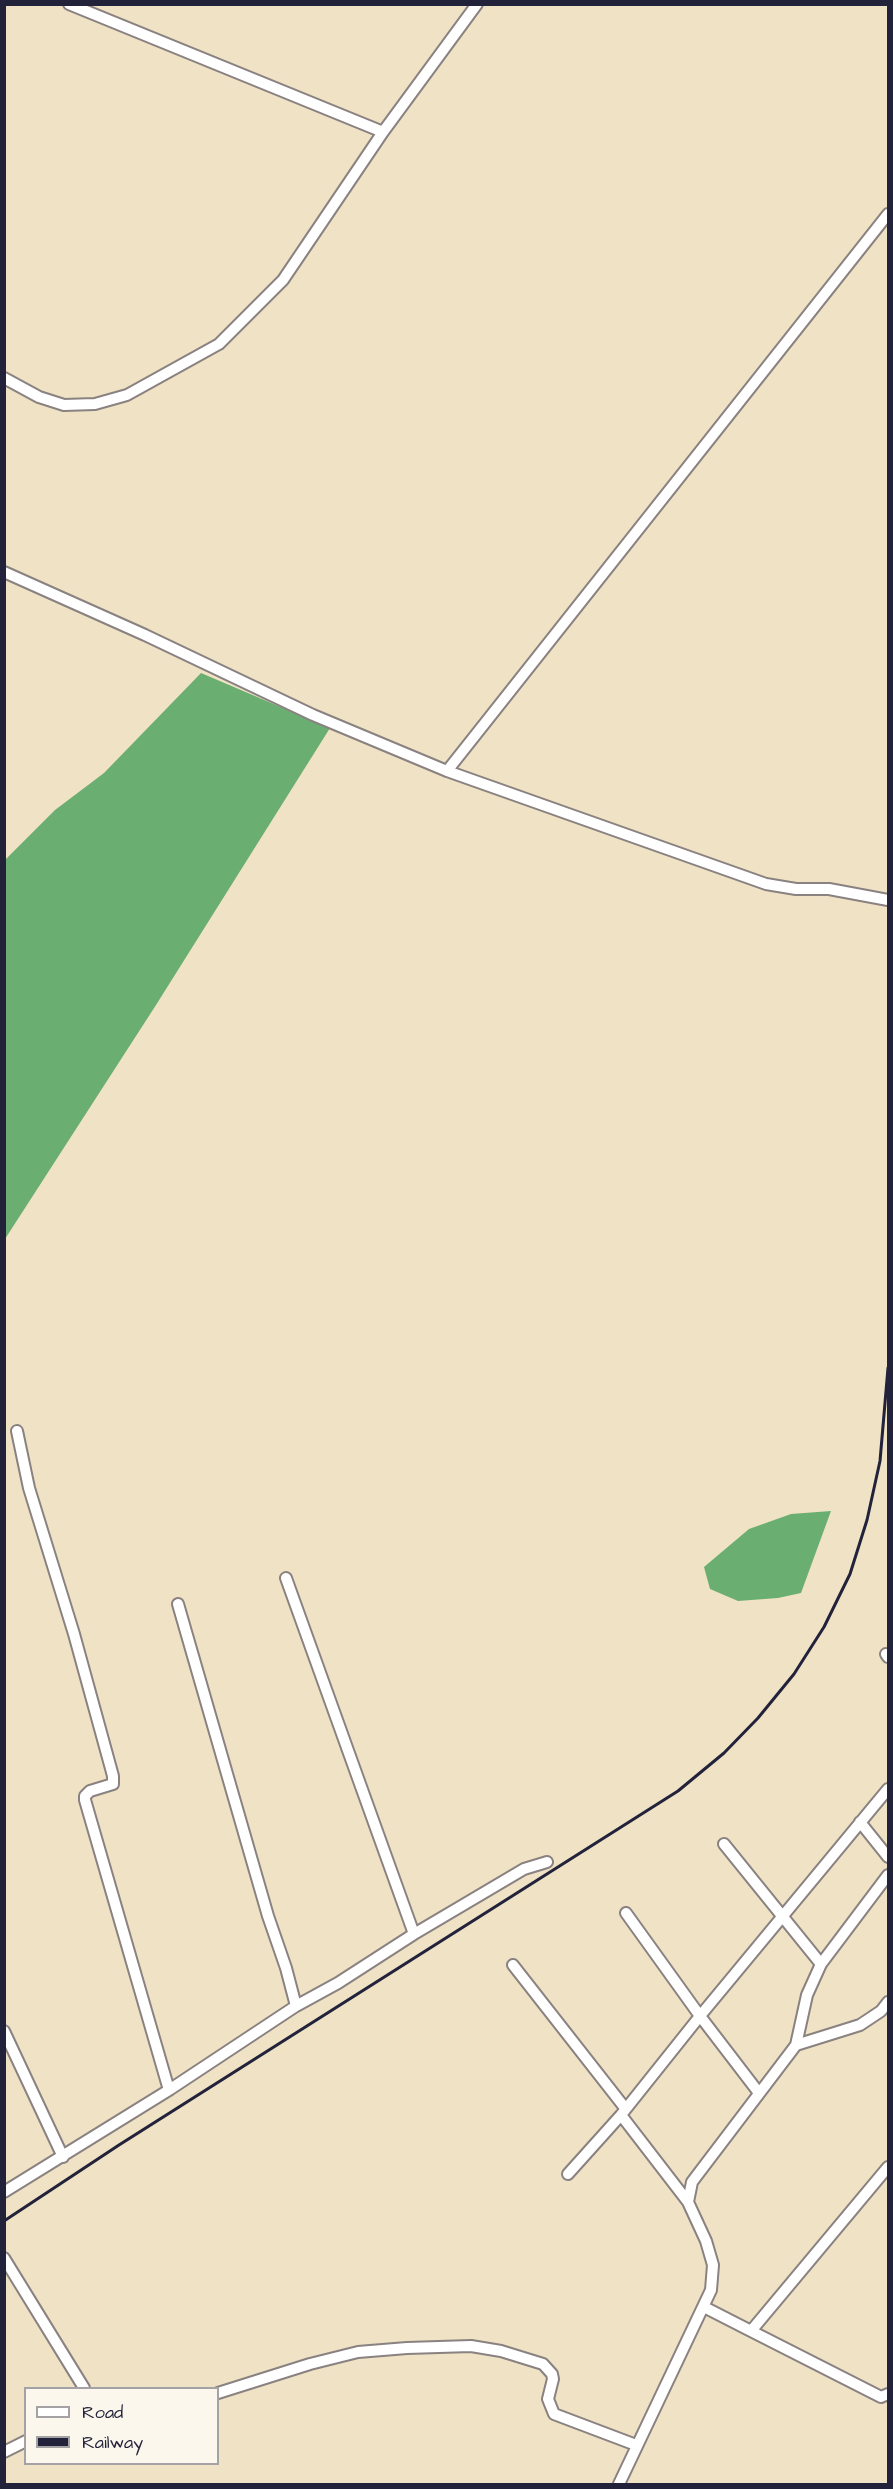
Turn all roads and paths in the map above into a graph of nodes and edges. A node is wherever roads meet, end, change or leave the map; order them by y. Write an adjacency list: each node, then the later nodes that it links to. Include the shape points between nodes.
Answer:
1 (69, 4): 3 (street)
2 (477, 4): 3 (street)
3 (383, 132): 6 (street, via 283,280 219,344 127,395 95,405 64,405)
4 (888, 214): 5 (street)
5 (884, 228): 8 (street)
6 (4, 378)
7 (4, 572): 8 (street, via 313,715)
8 (447, 771): 9 (street, via 766,884)
9 (888, 900)
10 (17, 1431): 29 (street, via 29,1488 113,1776 113,1784 90,1791 85,1800)
11 (286, 1578): 21 (street)
12 (178, 1604): 25 (street)
13 (888, 1789): 14 (street)
14 (861, 1822): 16 (street); 20 (street)
15 (724, 1844): 20 (street)
16 (888, 1857)
17 (547, 1862): 21 (street, via 524,1869)
18 (888, 1875): 22 (street)
19 (626, 1912): 26 (street)
20 (782, 1917): 22 (street); 26 (street)
21 (414, 1934): 25 (street)
22 (821, 1964): 28 (street, via 807,1995)
23 (513, 1965): 31 (street)
24 (888, 2002): 28 (street, via 860,2025)
25 (296, 2006): 29 (street)
26 (700, 2016): 30 (street); 31 (street)
27 (4, 2031): 32 (street)
28 (796, 2045): 30 (street)
29 (169, 2090): 32 (street)
30 (759, 2093): 36 (street, via 692,2182)
31 (623, 2112): 34 (street); 36 (street)
32 (63, 2157): 35 (street)
33 (888, 2167): 39 (street)
34 (568, 2174)
35 (4, 2192)
36 (688, 2202): 38 (street, via 713,2265 711,2290)
37 (4, 2258): 40 (street)
38 (704, 2307): 39 (street); 44 (street)
39 (751, 2331): 42 (street, via 881,2397)
40 (83, 2387)
41 (219, 2393): 44 (street, via 358,2352 471,2346 543,2364 552,2374 548,2399 554,2414)
42 (888, 2394)
43 (24, 2442): 45 (street)
44 (636, 2445): 46 (street)
45 (4, 2452)
46 (619, 2484)

